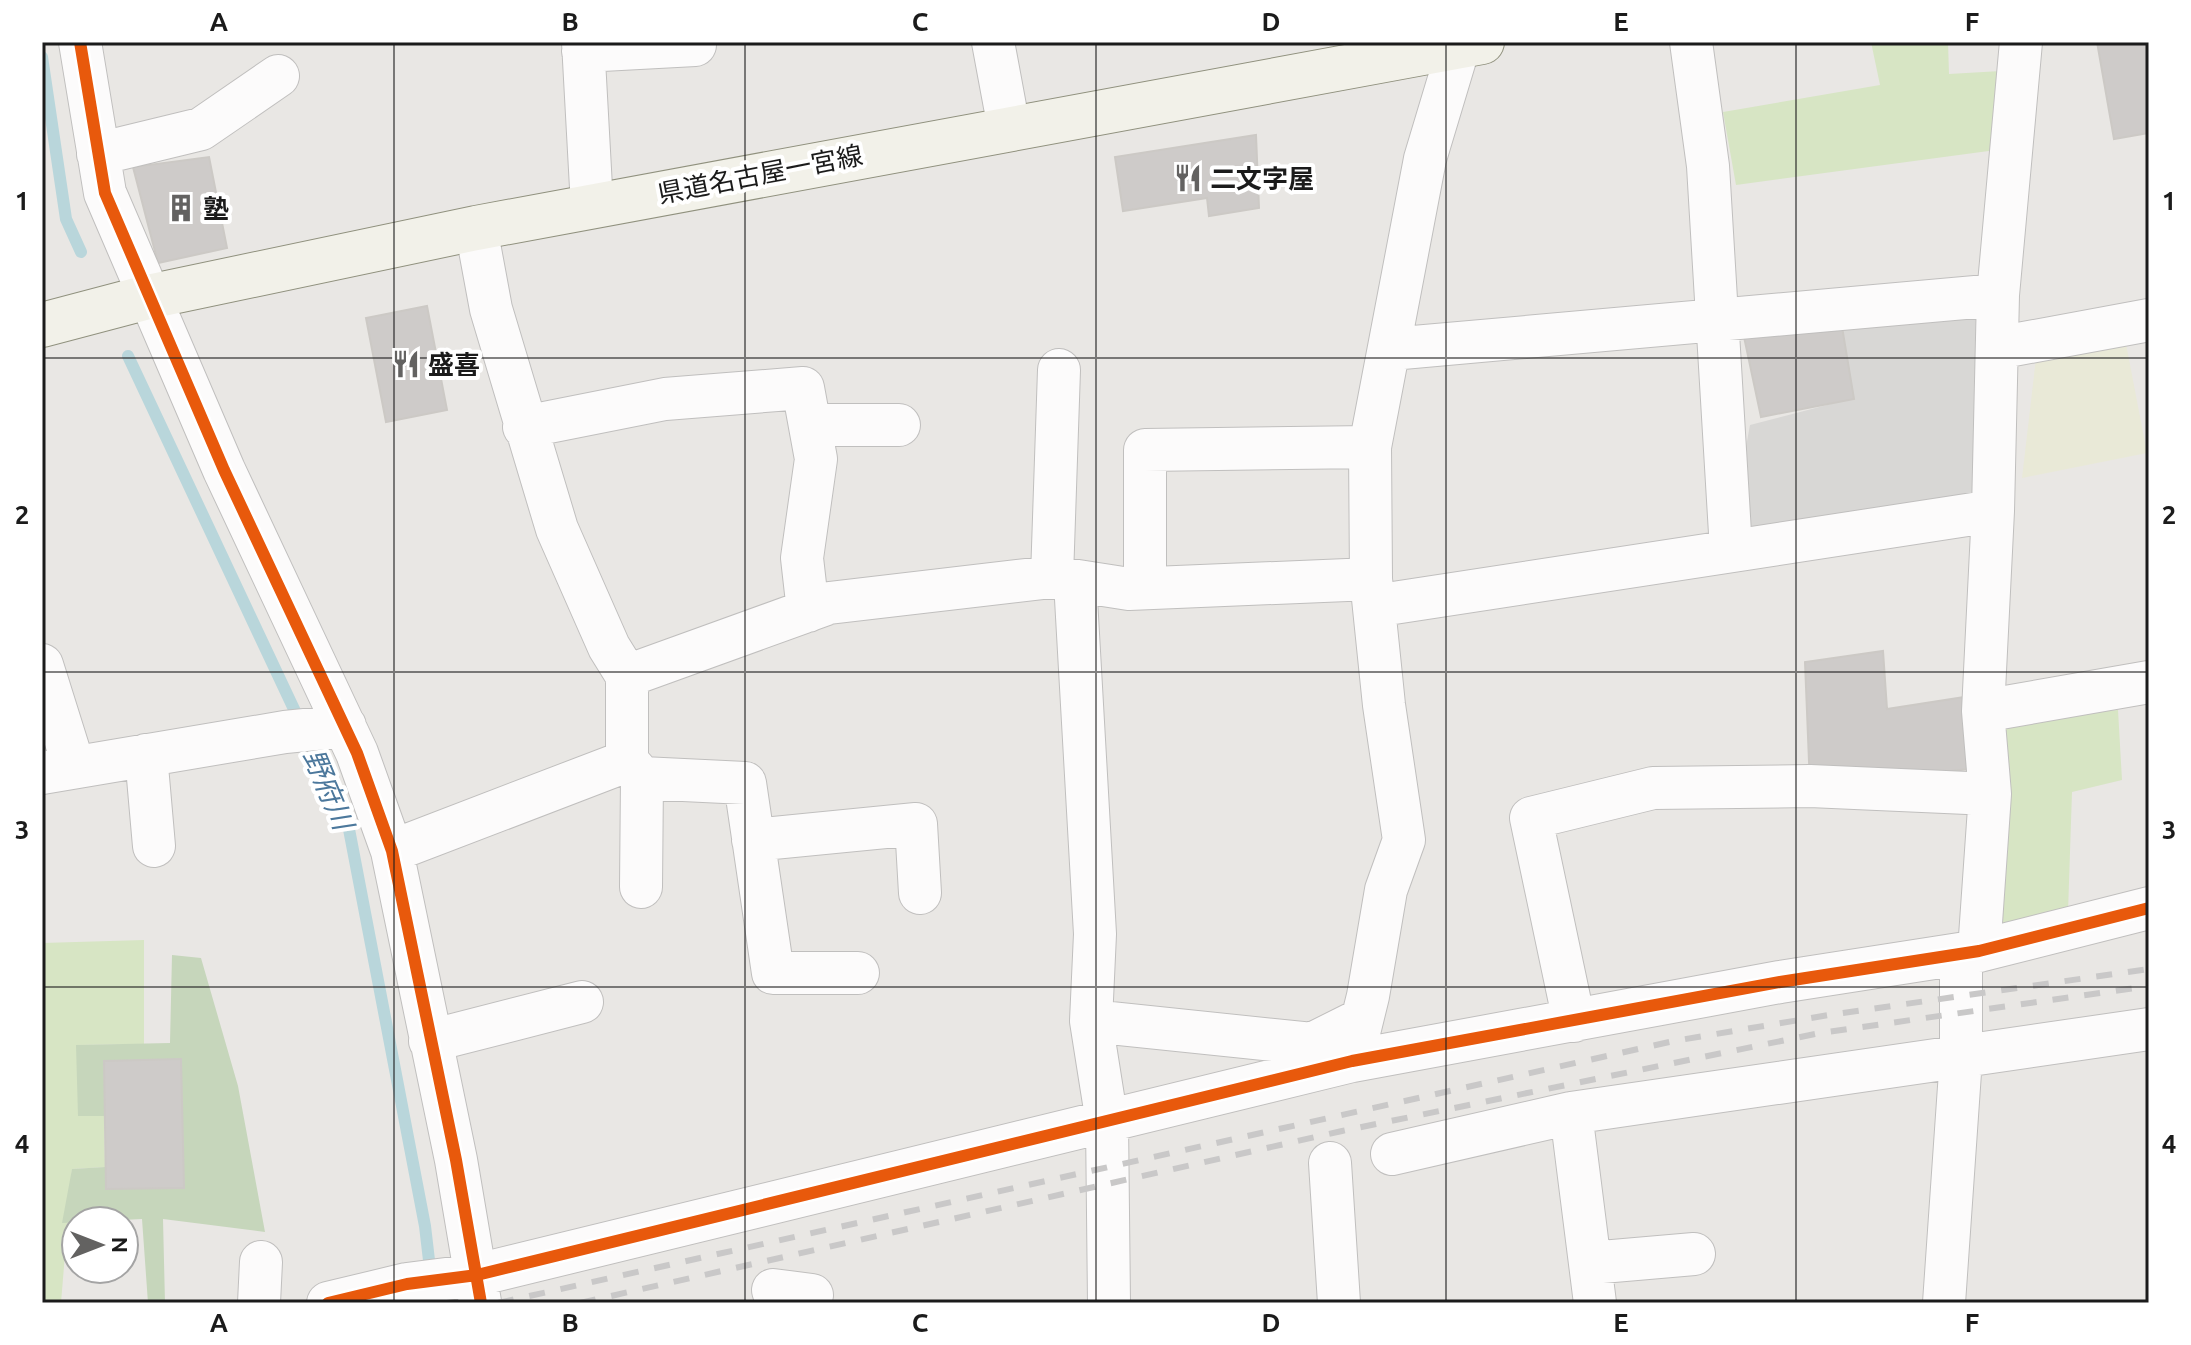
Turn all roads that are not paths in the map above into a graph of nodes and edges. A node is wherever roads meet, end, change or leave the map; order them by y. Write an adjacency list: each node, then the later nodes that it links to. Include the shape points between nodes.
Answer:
1 (80, 42): 10 (street)
2 (993, 42): 9 (street)
3 (1691, 42): 15 (street, via 1708,166)
4 (2021, 42): 13 (street)
5 (1471, 44): 9 (main road, 県道名古屋一宮線); 19 (street, via 1425,159)
6 (695, 45): 7 (street)
7 (583, 46): 11 (street)
8 (278, 76): 10 (street, via 201,129)
9 (1009, 128): 11 (main road, 県道名古屋一宮線)
10 (98, 154): 14 (street, via 105,193)
11 (592, 206): 12 (main road, 県道名古屋一宮線)
12 (476, 228): 14 (main road, 県道名古屋一宮線); 23 (street, via 491,309)
13 (1998, 295): 15 (street); 18 (street)
14 (148, 297): 17 (main road, 県道名古屋一宮線); 35 (street)
15 (1716, 320): 19 (street); 26 (street)
16 (2149, 320): 18 (street)
17 (42, 325)
18 (1997, 348): 25 (street)
19 (1391, 349): 24 (street)
20 (1059, 370): 27 (street)
21 (810, 425): 22 (street); 23 (street, via 803,388 665,399); 30 (street, via 816,459 802,558)
22 (899, 425)
23 (524, 427): 32 (street, via 557,529)
24 (1370, 447): 28 (street, via 1145,450); 29 (street)
25 (1993, 511): 26 (street); 34 (street)
26 (1731, 550): 29 (street)
27 (1063, 579): 28 (street); 30 (street, via 829,603); 50 (street, via 1095,934)
28 (1145, 588): 29 (street)
29 (1373, 592): 49 (street, via 1404,840 1386,890)
30 (808, 611): 32 (street)
31 (42, 665): 37 (street)
32 (627, 676): 38 (street)
33 (2149, 682): 34 (street)
34 (1983, 711): 39 (street)
35 (338, 727): 36 (street); 42 (street)
36 (146, 755): 37 (street); 41 (street)
37 (58, 770)
38 (635, 770): 40 (street, via 745,783); 42 (street); 43 (street)
39 (1990, 794): 46 (street); 51 (street, via 1810,786 1653,788 1531,818)
40 (753, 840): 44 (street, via 916,824); 47 (street, via 773,973)
41 (154, 846)
42 (392, 851): 53 (street)
43 (641, 887)
44 (920, 893)
45 (2149, 908): 46 (street)
46 (1970, 952): 51 (street); 54 (street)
47 (858, 973)
48 (582, 1002): 53 (street)
49 (1362, 1019): 50 (street, via 1312,1044); 55 (street)
50 (1091, 1021): 57 (street)
51 (1574, 1021): 55 (street)
52 (2149, 1029): 54 (street)
53 (430, 1041): 62 (street)
54 (1961, 1058): 56 (street); 66 (street)
55 (1352, 1061): 57 (street)
56 (1571, 1113): 58 (street); 61 (street)
57 (1107, 1122): 62 (street); 64 (street)
58 (1392, 1154)
59 (1330, 1163): 65 (street)
60 (1694, 1254): 61 (street)
61 (1593, 1283)
62 (474, 1285): 63 (street, via 407,1284)
63 (328, 1303)
64 (1109, 1303)
65 (1339, 1303)
66 (1944, 1303)

